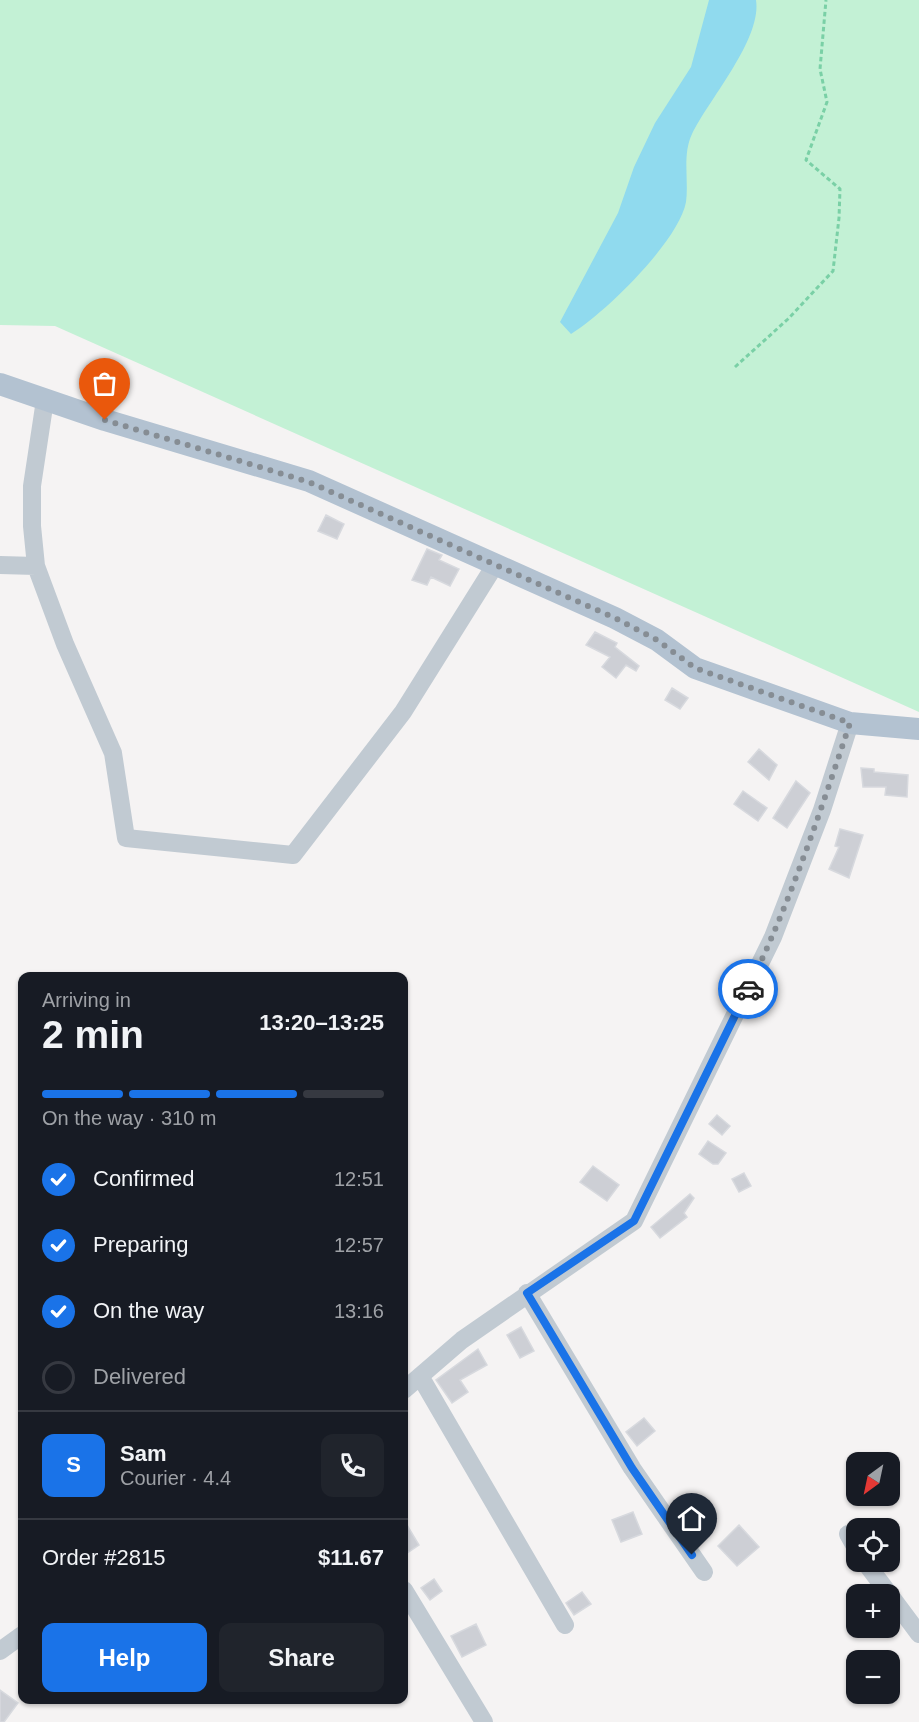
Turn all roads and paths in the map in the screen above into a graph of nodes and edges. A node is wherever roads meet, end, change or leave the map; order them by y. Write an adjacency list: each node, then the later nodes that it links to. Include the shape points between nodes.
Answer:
1 (826, 0): 2 (path, via 820,69 827,102 806,160 840,189 833,271)
2 (735, 367)
3 (0, 384): 4 (main road)
4 (45, 400): 6 (main road, via 309,482); 7 (street, via 32,486)
5 (0, 565): 7 (street)
6 (495, 565): 7 (street, via 403,712 293,855 126,838 113,753); 8 (main road, via 626,624 657,640 695,668)
7 (36, 566)
8 (850, 723): 9 (main road); 10 (street, via 822,810 773,936 634,1221)
9 (919, 729)
10 (527, 1293): 11 (street); 13 (street, via 632,1468)
11 (420, 1376): 12 (street); 16 (street)
12 (408, 1386)
13 (704, 1572)
14 (408, 1597): 20 (street)
15 (900, 1609): 17 (street)
16 (565, 1625)
17 (919, 1634)
18 (18, 1638): 19 (street)
19 (0, 1651)
20 (484, 1722)

